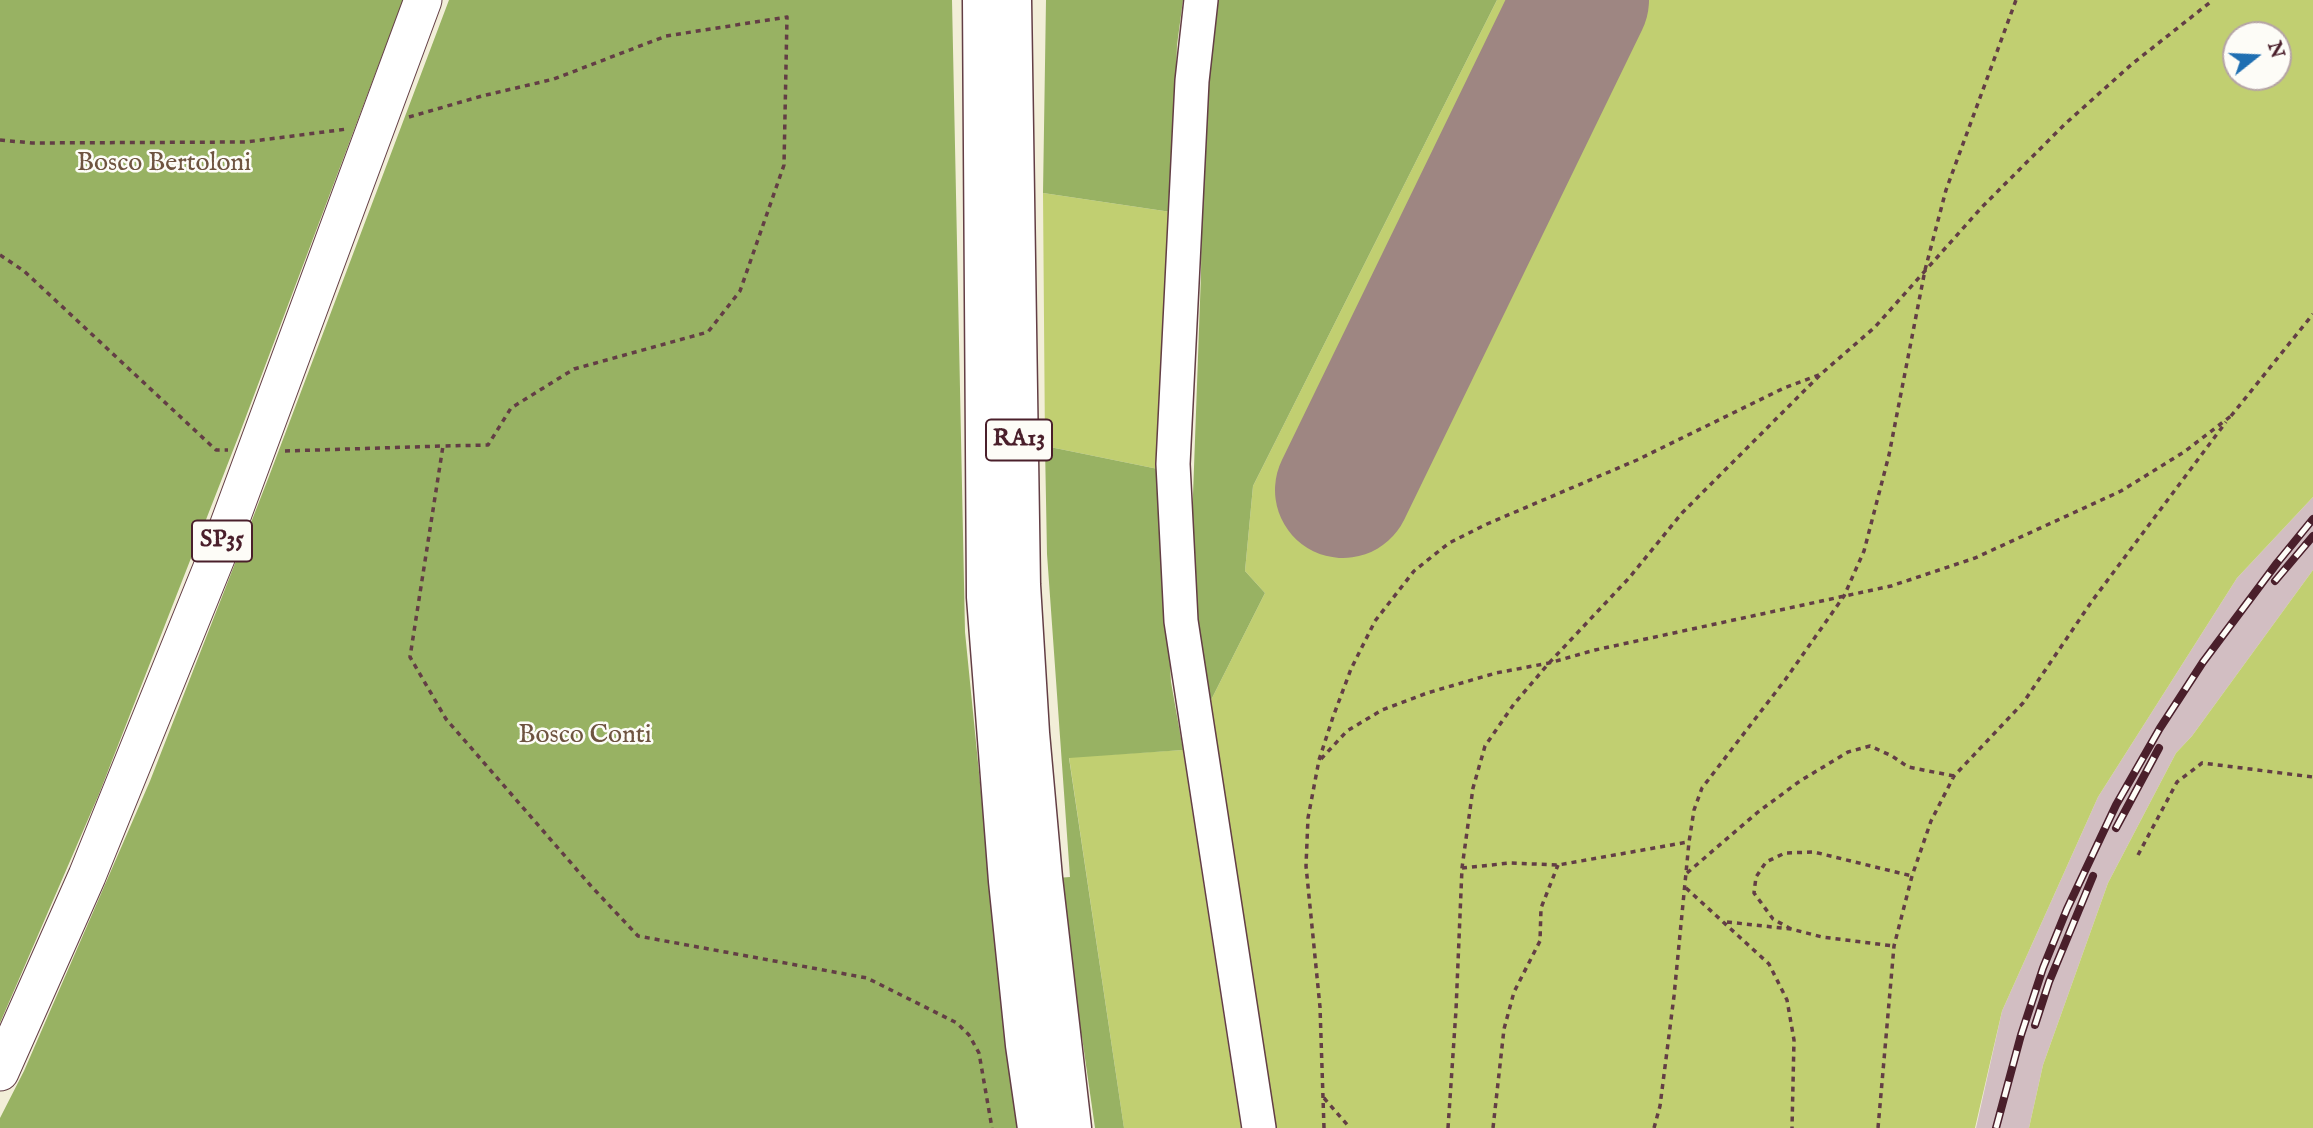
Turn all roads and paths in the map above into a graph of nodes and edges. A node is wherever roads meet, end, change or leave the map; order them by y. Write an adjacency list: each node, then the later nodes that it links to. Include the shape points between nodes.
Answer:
1 (423, 0): 7 (main road, SP35)
2 (982, 0): 27 (highway, via 986,597)
3 (1012, 0): 27 (highway, RA13, via 1021,585 1030,733)
4 (1201, 0): 38 (main road, via 1192,81 1173,464 1181,621)
5 (2016, 0): 10 (path, via 1946,190)
6 (2213, 0): 10 (path, via 2065,124)
7 (376, 126): 8 (path, via 246,142); 14 (path, via 554,79 666,36 787,17 784,164 740,291 708,332 574,369 511,408 488,445); 15 (main road, SP35)
8 (0, 140)
9 (0, 255): 15 (path, via 24,271 216,450)
10 (1924, 270): 12 (path, via 1874,327); 16 (path, via 1889,455 1864,551)
11 (2313, 314): 13 (path)
12 (1821, 374): 17 (path, via 1682,513); 18 (path, via 1449,543 1414,571 1375,621 1351,669)
13 (2231, 416): 16 (path, via 2121,491 2042,529 1975,558); 19 (path, via 2092,601 2023,703)
14 (443, 446): 15 (path); 35 (path, via 410,657 446,719 638,936 867,978 957,1023 979,1053)
15 (255, 451): 33 (main road, SP35, via 98,850)
16 (1844, 596): 17 (path); 21 (path, via 1702,788)
17 (1549, 663): 18 (path, via 1496,673 1382,710 1347,731); 24 (path, via 1485,746 1473,788)
18 (1320, 760): 34 (path, via 1308,818 1306,866 1320,1007)
19 (1954, 776): 25 (path, via 1908,767 1870,746 1848,752 1758,812); 26 (path, via 1931,821)
20 (2313, 777): 22 (path, via 2202,763 2177,782)
21 (1689, 842): 23 (path); 25 (path)
22 (2138, 855)
23 (1558, 865): 24 (path); 42 (path, via 1541,908 1540,941 1514,992 1504,1030)
24 (1462, 868): 41 (path)
25 (1687, 873): 28 (path)
26 (1912, 876): 30 (path, via 1814,852 1785,853 1766,862 1756,877 1754,893 1773,919); 31 (path)
27 (1025, 880): 32 (highway, RA13)
28 (1686, 888): 29 (path); 43 (path)
29 (1725, 922): 30 (path); 44 (path, via 1769,964 1787,1000 1794,1040)
30 (1791, 929): 31 (path)
31 (1894, 946): 45 (path)
32 (1043, 1043): 36 (highway, RA13); 37 (highway, RA13)
33 (0, 1072)
34 (1323, 1097): 39 (path); 40 (path)
35 (992, 1128)
36 (1037, 1128)
37 (1072, 1128)
38 (1259, 1128)
39 (1324, 1128)
40 (1350, 1128)
41 (1448, 1128)
42 (1493, 1128)
43 (1654, 1128)
44 (1793, 1128)
45 (1878, 1128)

